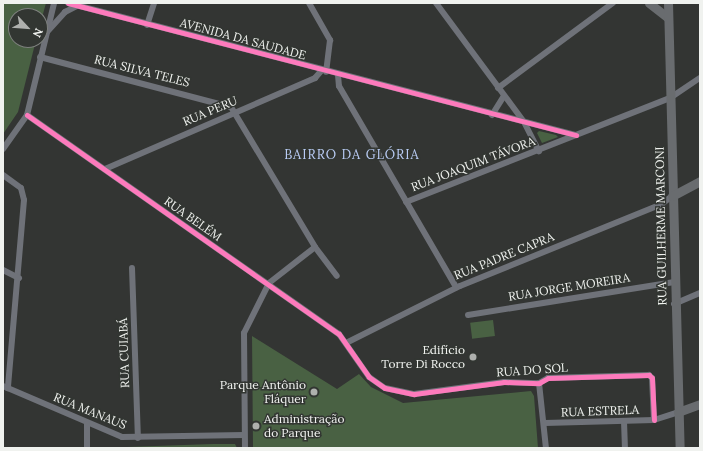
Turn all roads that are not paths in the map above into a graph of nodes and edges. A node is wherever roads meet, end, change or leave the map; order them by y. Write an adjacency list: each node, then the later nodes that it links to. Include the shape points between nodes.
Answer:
1 (54, 3): 13 (street)
2 (65, 3): 11 (street)
3 (68, 3): 10 (street, AVENIDA DA SAUDADE)
4 (154, 3): 14 (street)
5 (309, 3): 18 (street, via 331,44)
6 (613, 3): 21 (street)
7 (649, 3): 12 (main road)
8 (668, 3): 12 (main road, RUA GUILHERME MARCONI)
9 (437, 4): 21 (street)
10 (77, 6): 11 (street); 14 (street, AVENIDA DA SAUDADE)
11 (65, 12): 15 (street)
12 (668, 18): 23 (main road, RUA GUILHERME MARCONI)
13 (48, 24)
14 (147, 24): 18 (street, AVENIDA DA SAUDADE)
15 (48, 32)
16 (42, 48): 17 (street)
17 (40, 57): 24 (street, RUA SILVA TELES, via 217,102); 25 (street)
18 (324, 71): 19 (street, AVENIDA DA SAUDADE); 24 (street, RUA PERU, via 315,78)
19 (338, 75): 26 (street, AVENIDA DA SAUDADE); 35 (street, via 339,86)
20 (700, 78): 23 (street, RUA JOAQUIM TÁVORA)
21 (498, 88): 22 (street)
22 (504, 96): 26 (street); 27 (street)
23 (670, 98): 28 (street, RUA JOAQUIM TÁVORA); 34 (main road, RUA GUILHERME MARCONI)
24 (235, 112): 31 (street, RUA PERU); 36 (street)
25 (27, 114): 29 (street); 31 (street, RUA BELÉM)
26 (492, 115): 27 (street, AVENIDA DA SAUDADE)
27 (524, 122): 28 (street, AVENIDA DA SAUDADE); 30 (street)
28 (576, 135): 30 (street, RUA JOAQUIM TÁVORA)
29 (3, 149)
30 (539, 151): 35 (street, RUA JOAQUIM TÁVORA)
31 (105, 169): 42 (street, RUA BELÉM)
32 (3, 175): 40 (street, via 21,188 24,196)
33 (700, 181): 34 (main road)
34 (672, 196): 41 (main road, RUA GUILHERME MARCONI); 43 (street, RUA PADRE CAPRA, via 662,204)
35 (406, 202): 43 (street)
36 (315, 247): 39 (street); 42 (street)
37 (132, 268): 57 (street, RUA CUIABÁ)
38 (3, 270): 40 (street)
39 (337, 276)
40 (19, 278): 49 (street)
41 (674, 282): 45 (main road, RUA GUILHERME MARCONI); 46 (street, RUA JORGE MOREIRA)
42 (269, 283): 47 (street, RUA BELÉM); 56 (street, via 242,338)
43 (456, 287): 47 (street, RUA PADRE CAPRA)
44 (700, 294): 45 (street)
45 (674, 304): 51 (main road, RUA GUILHERME MARCONI)
46 (468, 315)
47 (346, 342): 48 (street, RUA DO SOL, via 373,381 403,394 504,382)
48 (539, 382): 52 (street, RUA DO SOL, via 548,378 650,376); 55 (street)
49 (6, 387): 54 (street, RUA MANAUS)
50 (700, 404): 51 (main road)
51 (678, 412): 52 (street, RUA ESTRELA); 62 (main road, RUA GUILHERME MARCONI)
52 (654, 420): 53 (street, RUA ESTRELA)
53 (624, 421): 55 (street, RUA ESTRELA); 61 (street)
54 (87, 424): 57 (street, RUA MANAUS, via 122,437); 58 (street)
55 (545, 424): 60 (street)
56 (244, 435): 57 (street, RUA MANAUS); 59 (street)
57 (138, 438)
58 (88, 448)
59 (245, 448)
60 (546, 448)
61 (625, 448)
62 (680, 448)

